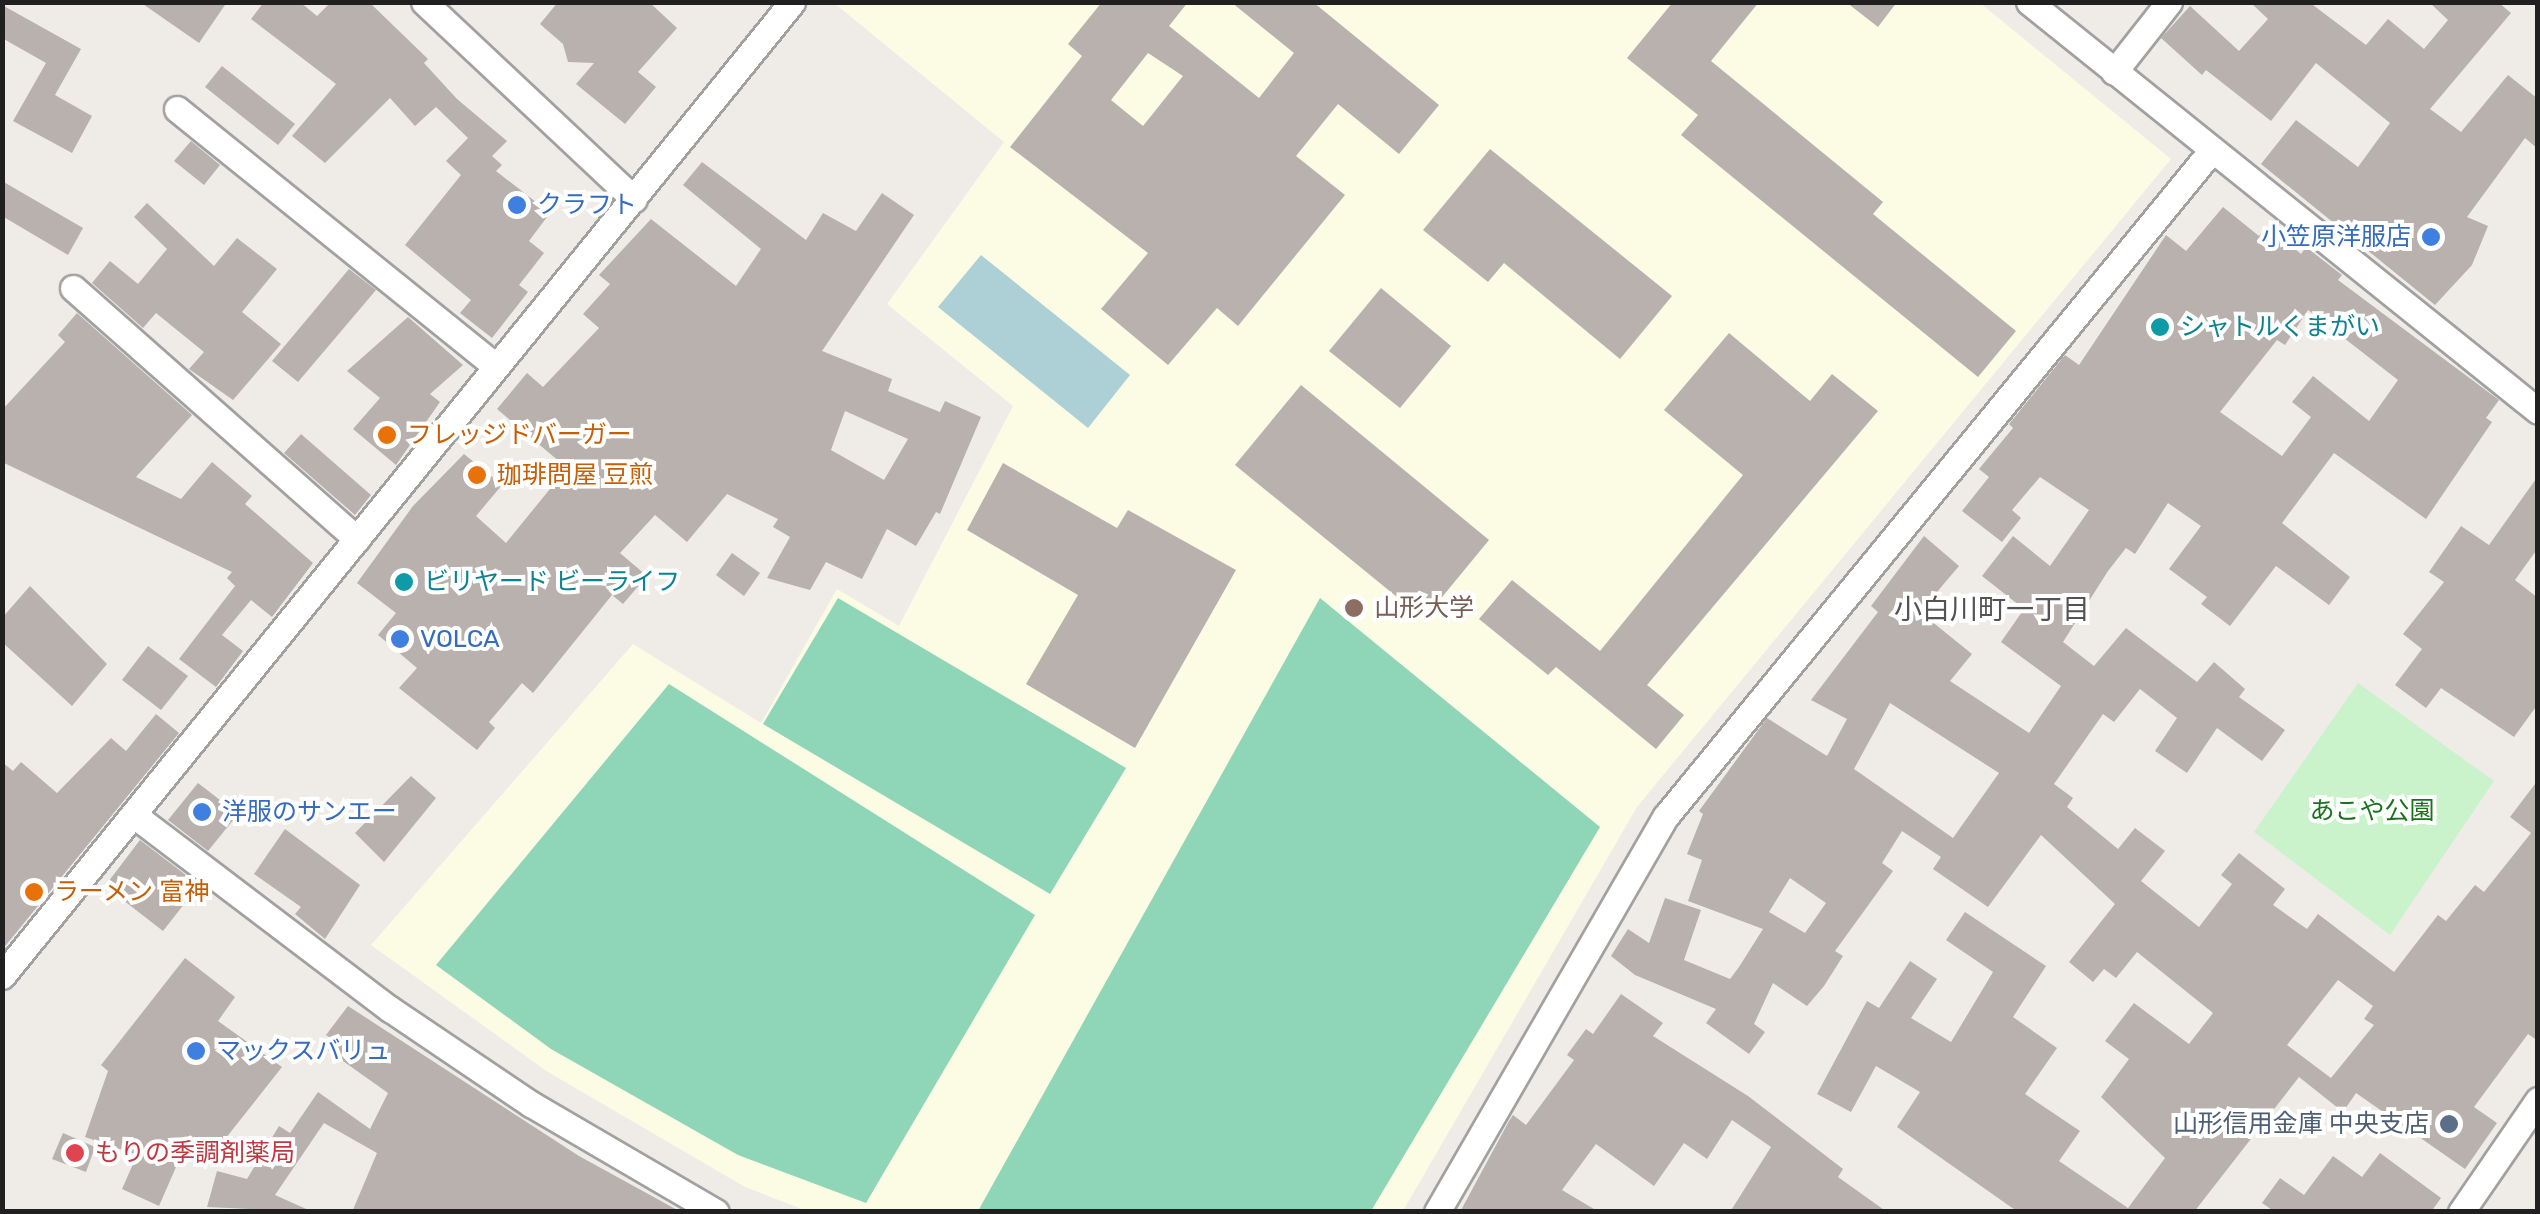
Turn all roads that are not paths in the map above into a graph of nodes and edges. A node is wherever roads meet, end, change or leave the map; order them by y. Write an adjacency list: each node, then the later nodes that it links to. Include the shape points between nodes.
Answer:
1 (424, 2): 8 (street)
2 (792, 2): 8 (street)
3 (2029, 2): 5 (street)
4 (2169, 2): 5 (street)
5 (2114, 72): 7 (street)
6 (177, 109): 10 (street)
7 (2211, 152): 11 (street); 17 (street, via 1666,816)
8 (634, 199): 10 (street)
9 (72, 288): 12 (street)
10 (494, 366): 12 (street)
11 (2538, 411)
12 (357, 538): 13 (street)
13 (134, 815): 14 (street); 16 (street, via 390,1009 531,1104)
14 (2, 976)
15 (2538, 1100): 18 (street)
16 (716, 1212)
17 (1437, 1212)
18 (2462, 1212)

